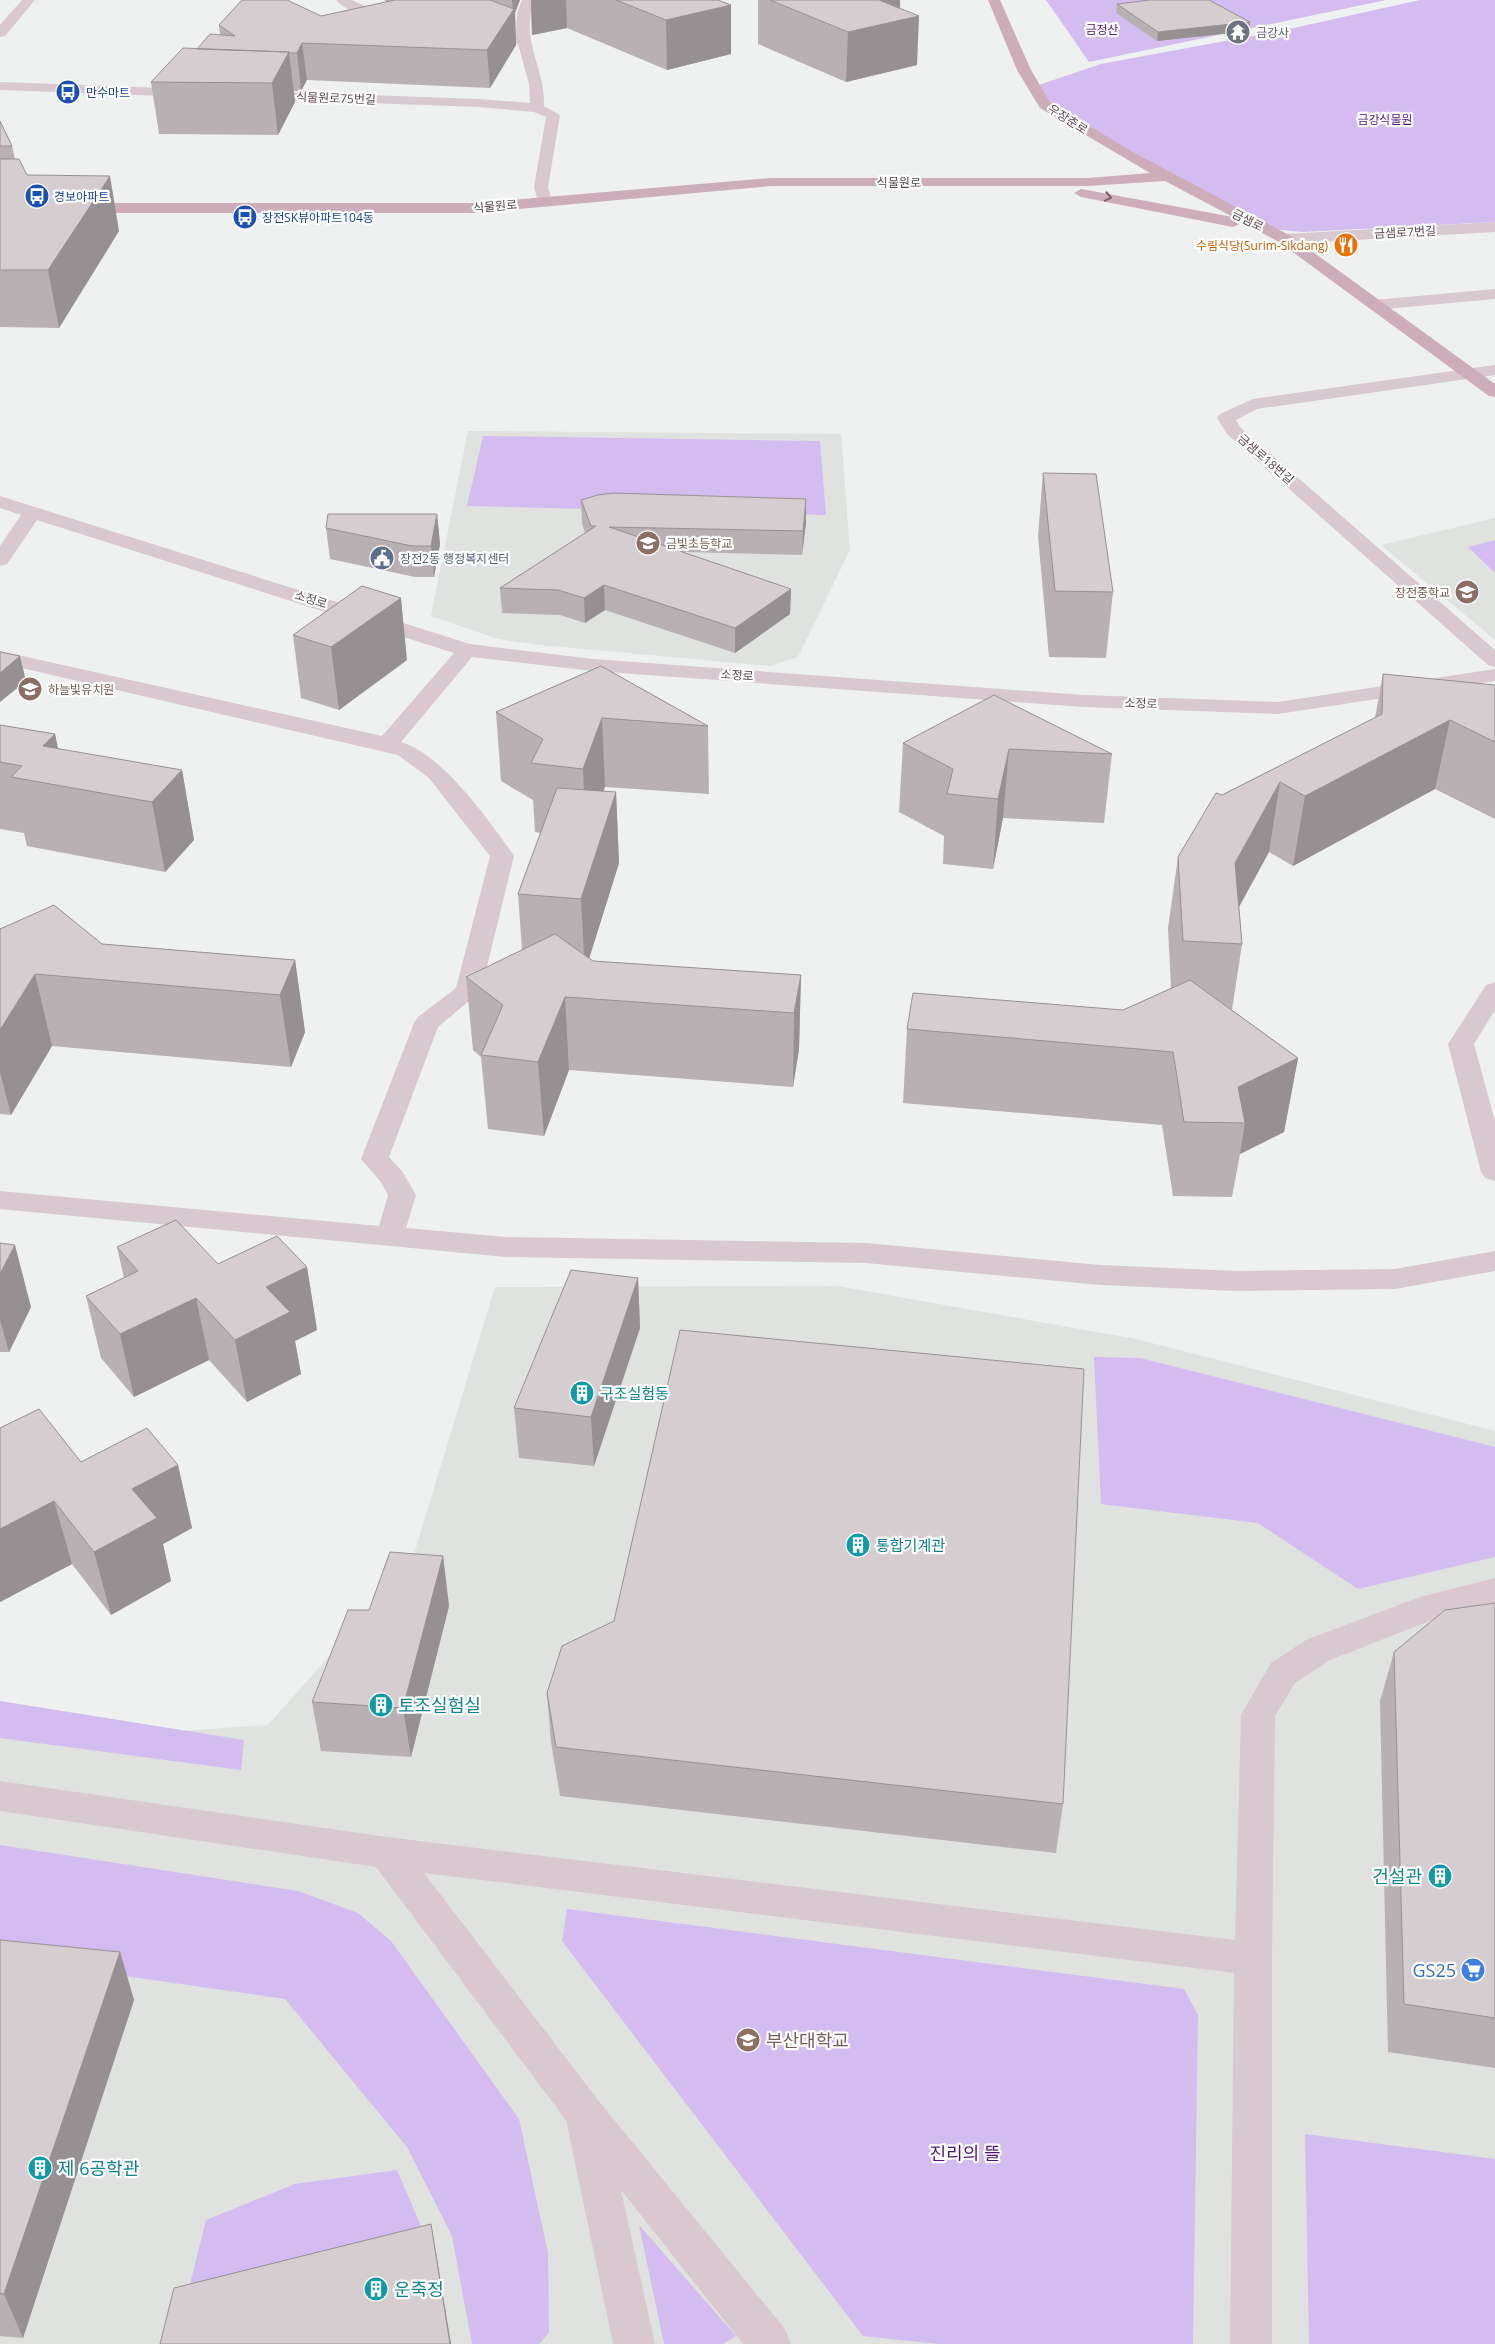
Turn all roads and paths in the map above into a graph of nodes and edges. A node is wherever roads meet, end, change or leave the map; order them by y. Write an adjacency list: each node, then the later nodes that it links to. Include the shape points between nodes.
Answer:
1 (29, 0): 7 (street)
2 (342, 0): 5 (street, via 382,18)
3 (528, 0): 8 (street, via 521,16)
4 (994, 0): 13 (main road, 우장춘로, via 1024,70 1045,105)
5 (409, 17)
6 (472, 22): 8 (street)
7 (0, 33)
8 (523, 42): 12 (street, via 536,84)
9 (0, 86): 10 (street)
10 (209, 94)
11 (239, 95): 12 (street, 식물원로75번길)
12 (537, 108): 15 (street, via 553,115 541,187)
13 (1166, 176): 14 (main road, 식물원로, via 1088,182); 18 (main road, 금샘로)
14 (990, 183): 15 (main road, 식물원로, via 771,182); 18 (main road, 식물원로, one-way to 18, via 1096,194)
15 (544, 202): 16 (main road, 식물원로, via 474,208)
16 (62, 208)
17 (1495, 227): 19 (street, 금샘로7번길)
18 (1263, 228): 19 (main road, 금샘로)
19 (1285, 239): 21 (main road, 금샘로)
20 (1495, 294): 21 (street)
21 (1374, 305): 23 (main road, 금샘로)
22 (1495, 370): 23 (street)
23 (1467, 373): 24 (main road, 금샘로); 30 (street, 금샘로18번길, via 1253,404 1226,418 1233,430)
24 (1495, 392)
25 (0, 502): 26 (street, 소정로)
26 (32, 513): 27 (street); 28 (street, 소정로)
27 (0, 560)
28 (467, 650): 31 (street, 소정로, via 593,665 1073,700 1278,708); 32 (street)
29 (0, 657): 32 (street)
30 (1495, 660)
31 (1495, 675)
32 (386, 745): 36 (street, via 406,750 437,773 502,856 468,992 427,1023 375,1159 392,1177 402,1195)
33 (1495, 990): 34 (street, via 1461,1044)
34 (1495, 1172)
35 (0, 1200): 36 (street)
36 (390, 1236): 37 (street, via 506,1247 866,1253 1100,1275 1237,1281 1395,1279)
37 (1495, 1261)
38 (1495, 1591): 41 (street, via 1432,1606 1384,1623 1318,1650 1282,1673 1258,1715)
39 (0, 1796): 40 (street)
40 (387, 1853): 41 (street); 42 (street)
41 (1252, 1959): 45 (street)
42 (584, 2113): 43 (street); 44 (street)
43 (634, 2344)
44 (770, 2344)
45 (1251, 2344)

